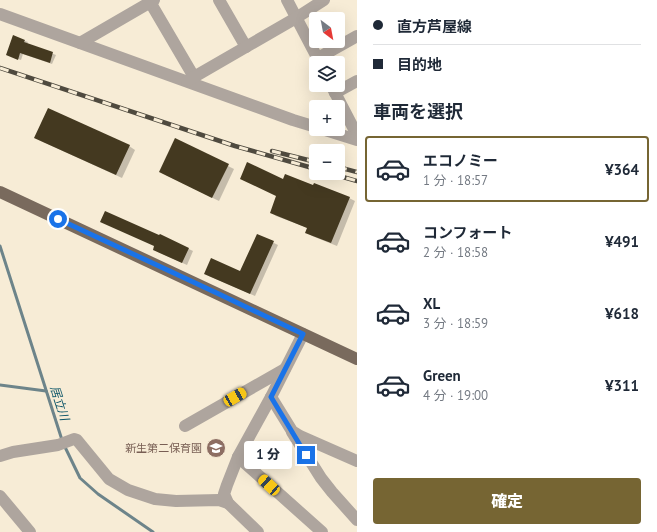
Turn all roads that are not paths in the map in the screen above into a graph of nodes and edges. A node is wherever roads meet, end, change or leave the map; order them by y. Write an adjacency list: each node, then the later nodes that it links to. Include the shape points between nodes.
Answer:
1 (219, 0): 9 (street)
2 (287, 0): 6 (street)
3 (324, 0): 6 (street)
4 (146, 2): 8 (street); 12 (street)
5 (0, 14): 8 (street)
6 (296, 18): 9 (street); 10 (street)
7 (357, 36): 11 (street)
8 (80, 43): 12 (street)
9 (246, 47): 12 (street)
10 (316, 56)
11 (327, 56)
12 (190, 80): 16 (street)
13 (357, 81): 14 (street)
14 (345, 85)
15 (335, 92): 18 (street)
16 (309, 125)
17 (345, 132): 18 (street)
18 (357, 134)
19 (0, 192): 20 (main road)
20 (303, 334): 21 (main road); 22 (street)
21 (357, 359)
22 (285, 369): 23 (street); 24 (street)
23 (271, 397): 25 (street); 27 (street)
24 (185, 426)
25 (292, 431): 28 (street); 31 (street, via 321,478)
26 (0, 456): 30 (street, via 58,445 74,439 109,479 128,490 154,499 219,500)
27 (238, 457): 30 (street, via 224,494); 34 (street)
28 (357, 461)
29 (0, 496): 32 (street)
30 (228, 503): 33 (street)
31 (357, 520)
32 (30, 532)
33 (258, 532)
34 (322, 532)

